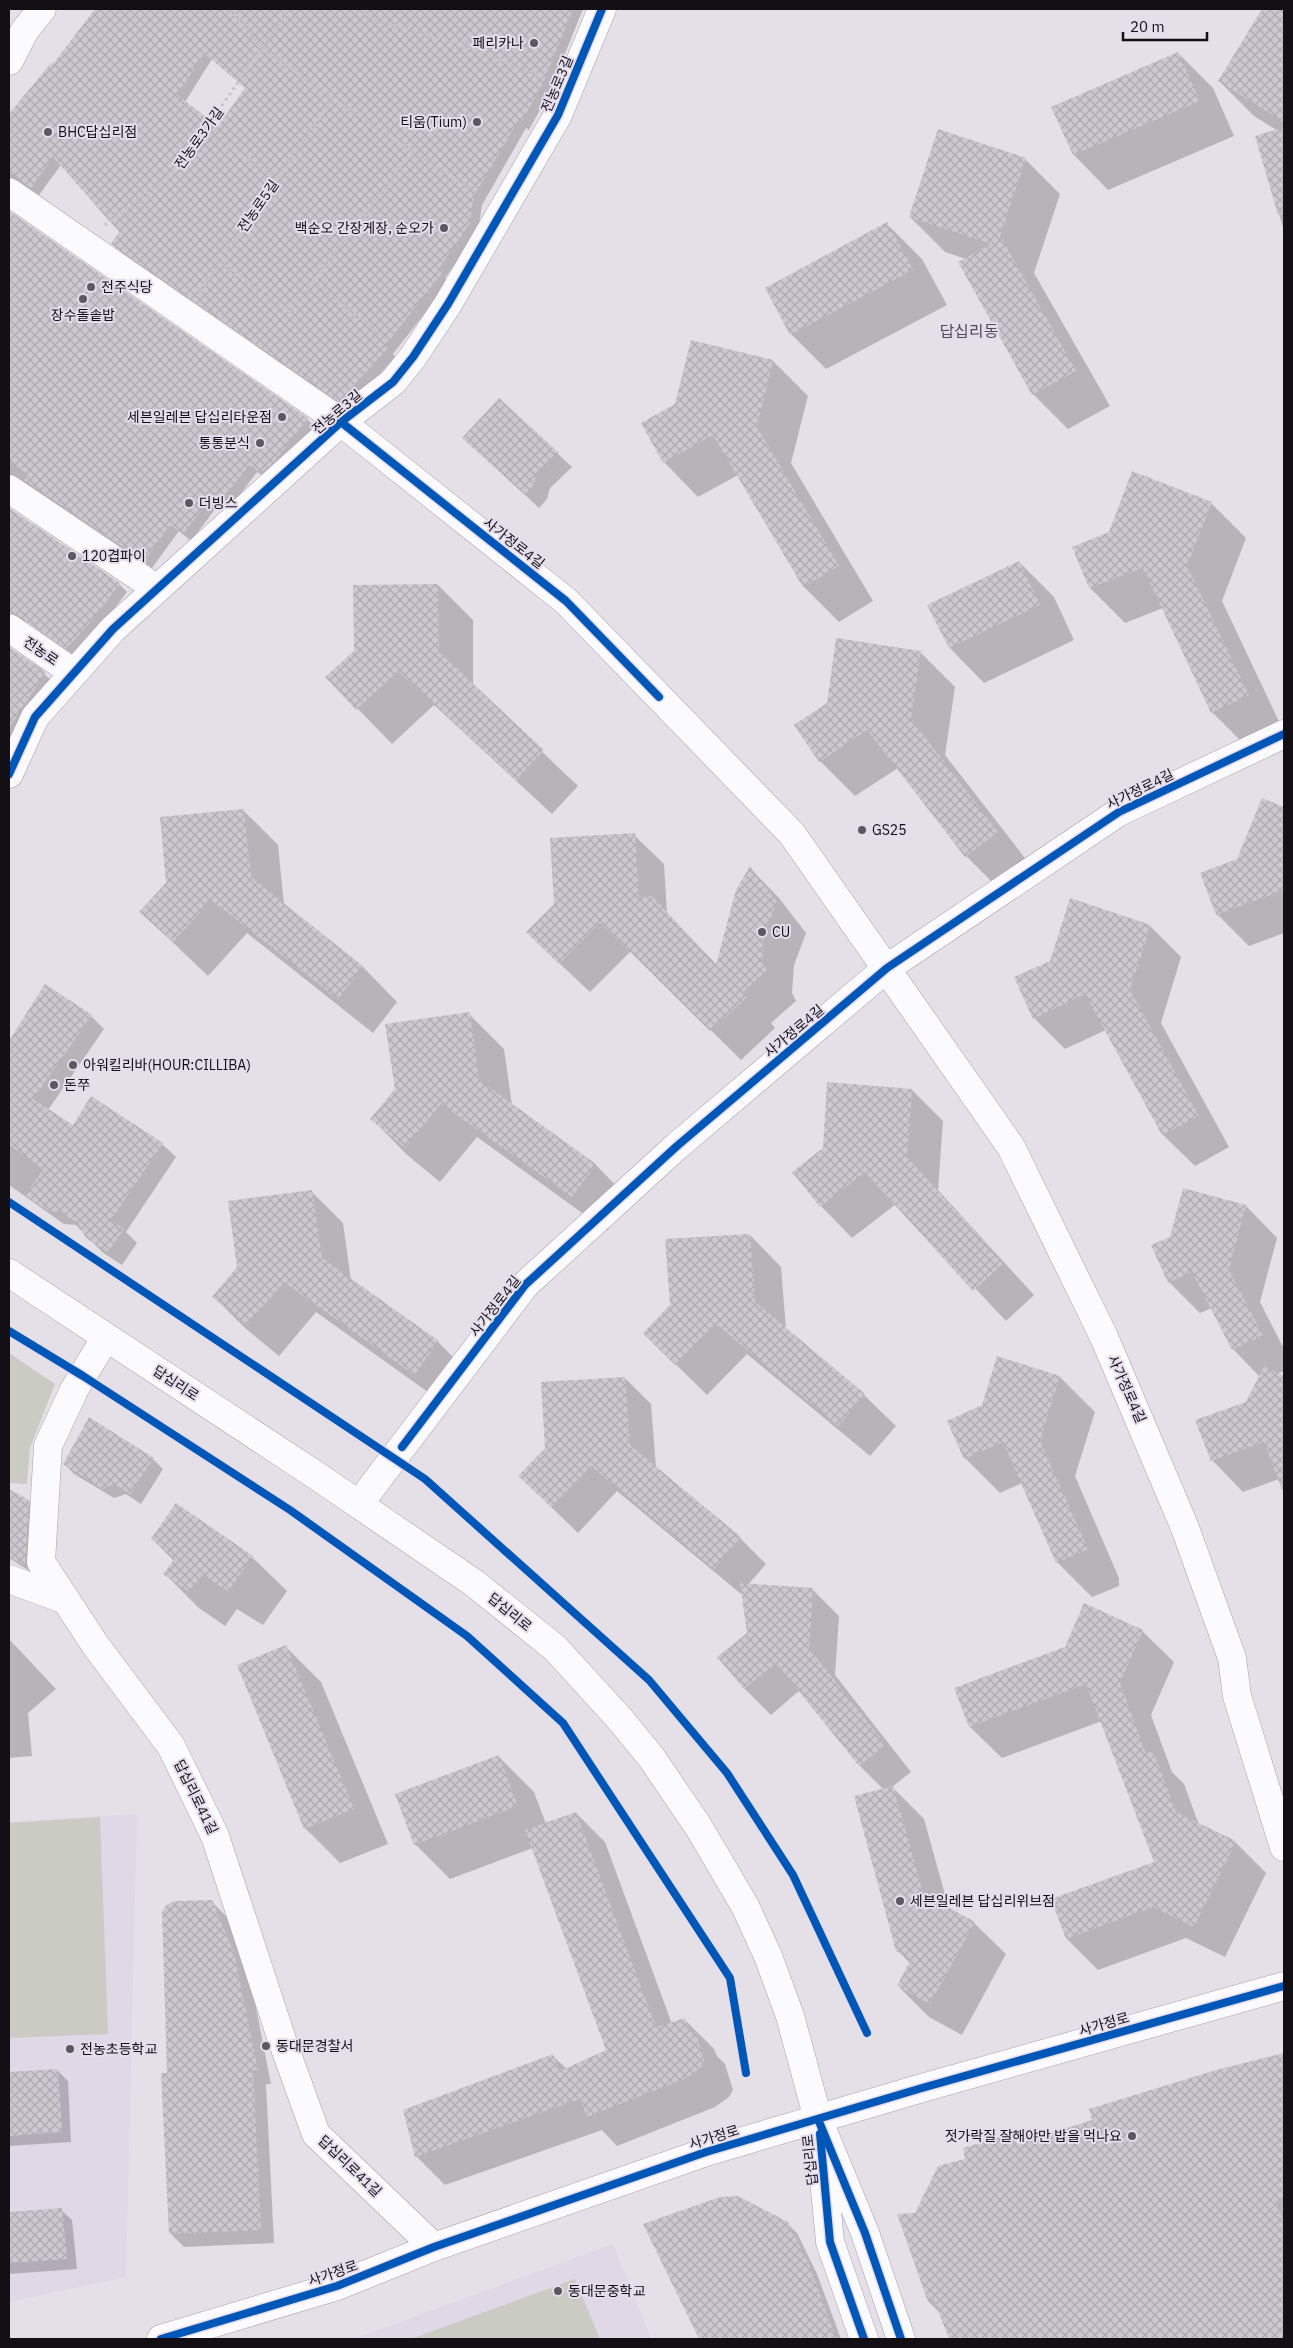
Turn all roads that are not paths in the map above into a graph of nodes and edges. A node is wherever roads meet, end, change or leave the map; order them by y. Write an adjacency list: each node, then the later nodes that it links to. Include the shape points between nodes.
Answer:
1 (42, 9): 3 (street, via 25,30)
2 (602, 9): 5 (street, 전농로3길, via 558,115 448,304 413,358 393,382)
3 (9, 61)
4 (9, 192): 5 (street)
5 (341, 422): 7 (street, 전농로3길); 12 (street, 사가정로4길, via 566,601 792,834)
6 (9, 489): 7 (street)
7 (157, 590): 9 (street, 전농로3길, via 113,629)
8 (9, 628): 9 (street, 전농로)
9 (74, 673): 11 (street, 전농로3길, via 35,717)
10 (1284, 734): 12 (street, 사가정로4길, via 1119,812)
11 (9, 774)
12 (887, 968): 15 (street, 사가정로4길, via 677,1146 525,1285); 18 (street, 사가정로4길, via 1011,1147 1104,1337 1186,1528 1232,1658 1237,1696)
13 (9, 1273): 14 (street, 답십리로)
14 (106, 1338): 15 (street, 답십리로); 17 (street, 답십리로41길, via 74,1390 48,1446 42,1562)
15 (359, 1504): 20 (street, 답십리로, via 474,1583 555,1648 652,1757 745,1906 768,1956 790,2016)
16 (9, 1579): 17 (street)
17 (66, 1600): 21 (street, 답십리로41길, via 96,1646 171,1746 215,1836 316,2134)
18 (1284, 1847)
19 (1284, 1986): 20 (street, 사가정로)
20 (818, 2119): 21 (street, 사가정로, via 706,2152); 23 (street, 답십리로, via 830,2242); 24 (street, 답십리로, via 865,2233)
21 (434, 2247): 22 (street, 사가정로, via 337,2286)
22 (161, 2339)
23 (864, 2339)
24 (901, 2339)

